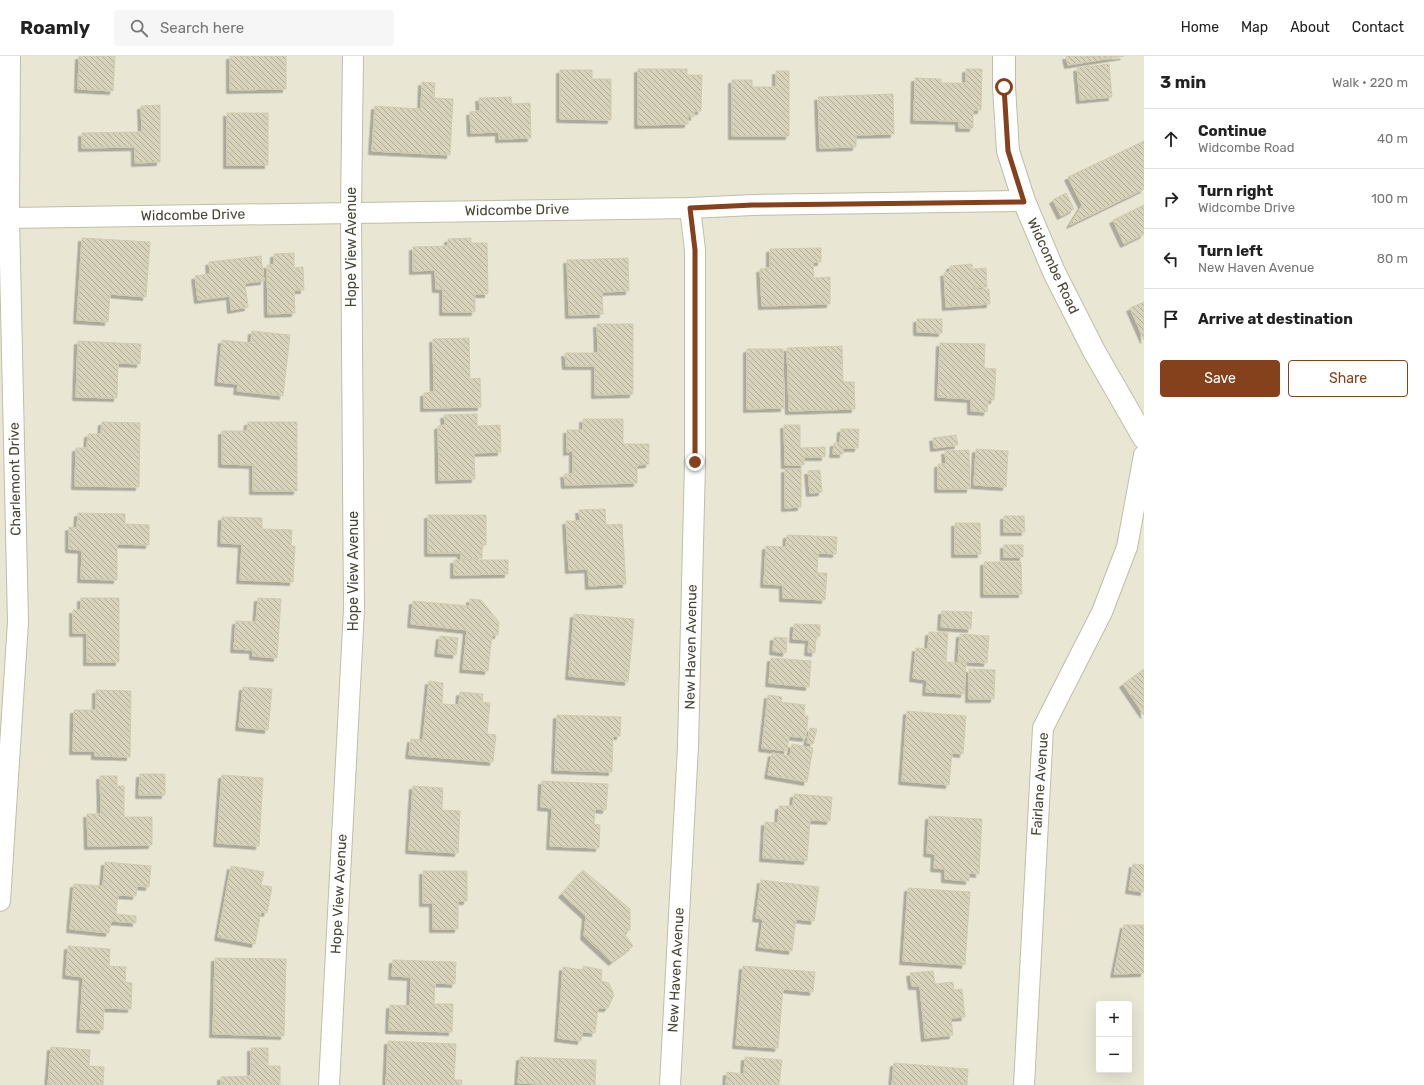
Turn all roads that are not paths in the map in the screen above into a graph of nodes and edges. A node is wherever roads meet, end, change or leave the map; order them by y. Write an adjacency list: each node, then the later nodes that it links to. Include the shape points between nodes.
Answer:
1 (10, 56): 7 (street, Charlemont Drive)
2 (353, 56): 6 (street, Hope View Avenue)
3 (1004, 56): 4 (street, Widcombe Road, via 1008,151)
4 (1024, 202): 5 (street, Widcombe Drive); 8 (street, Widcombe Road, via 1054,272 1094,351)
5 (690, 208): 6 (street, Widcombe Drive); 12 (street, New Haven Avenue, via 695,250 695,478 688,746)
6 (351, 212): 7 (street, Widcombe Drive); 11 (street, Hope View Avenue, via 354,609)
7 (9, 218): 10 (street, Charlemont Drive, via 18,622)
8 (1144, 438)
9 (1144, 455): 13 (street, Fairlane Avenue, via 1127,547 1102,612 1043,728)
10 (0, 901)
11 (329, 1085)
12 (670, 1085)
13 (1024, 1085)

